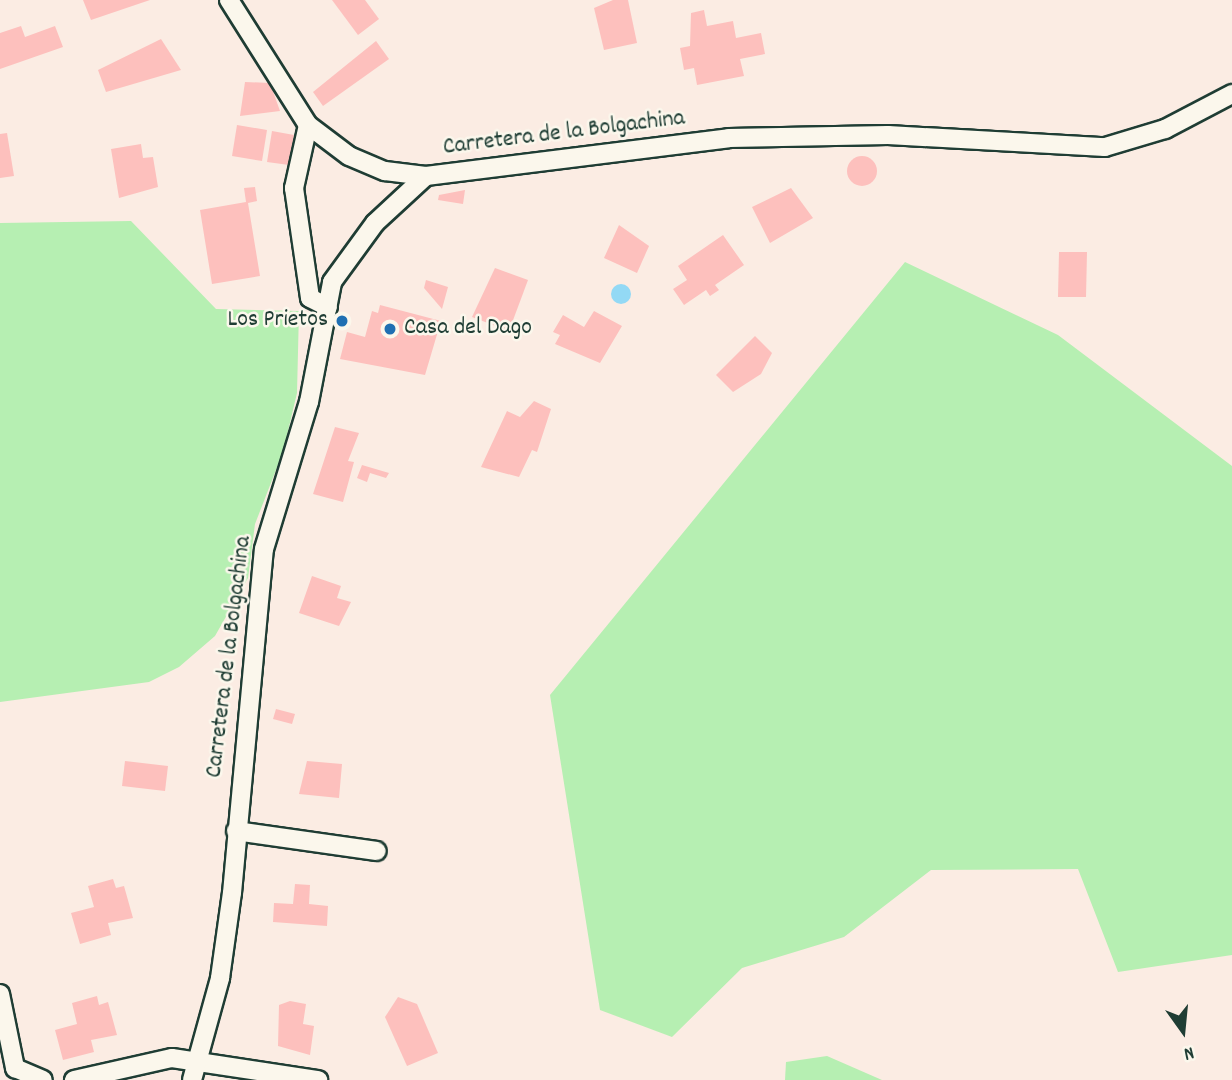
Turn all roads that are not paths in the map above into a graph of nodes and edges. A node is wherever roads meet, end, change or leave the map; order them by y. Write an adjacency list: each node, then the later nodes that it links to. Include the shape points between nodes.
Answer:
1 (229, 0): 3 (street)
2 (1232, 94): 4 (street, Carretera de la Bolgachina, via 1165,129 1105,147 888,135 729,138)
3 (308, 125): 4 (street, via 349,156 385,171); 5 (street, via 294,188 310,298)
4 (426, 176): 5 (street, Carretera de la Bolgachina, via 375,222 332,282)
5 (328, 307): 6 (street, Carretera de la Bolgachina, via 309,402 264,550)
6 (236, 831): 7 (street); 9 (street, Carretera de la Bolgachina, via 220,978)
7 (377, 851)
8 (0, 994): 10 (street, via 15,1068)
9 (197, 1061): 11 (street, via 146,1061); 12 (street, Carretera de la Bolgachina); 13 (street)
10 (43, 1080)
11 (74, 1080)
12 (192, 1080)
13 (318, 1080)

